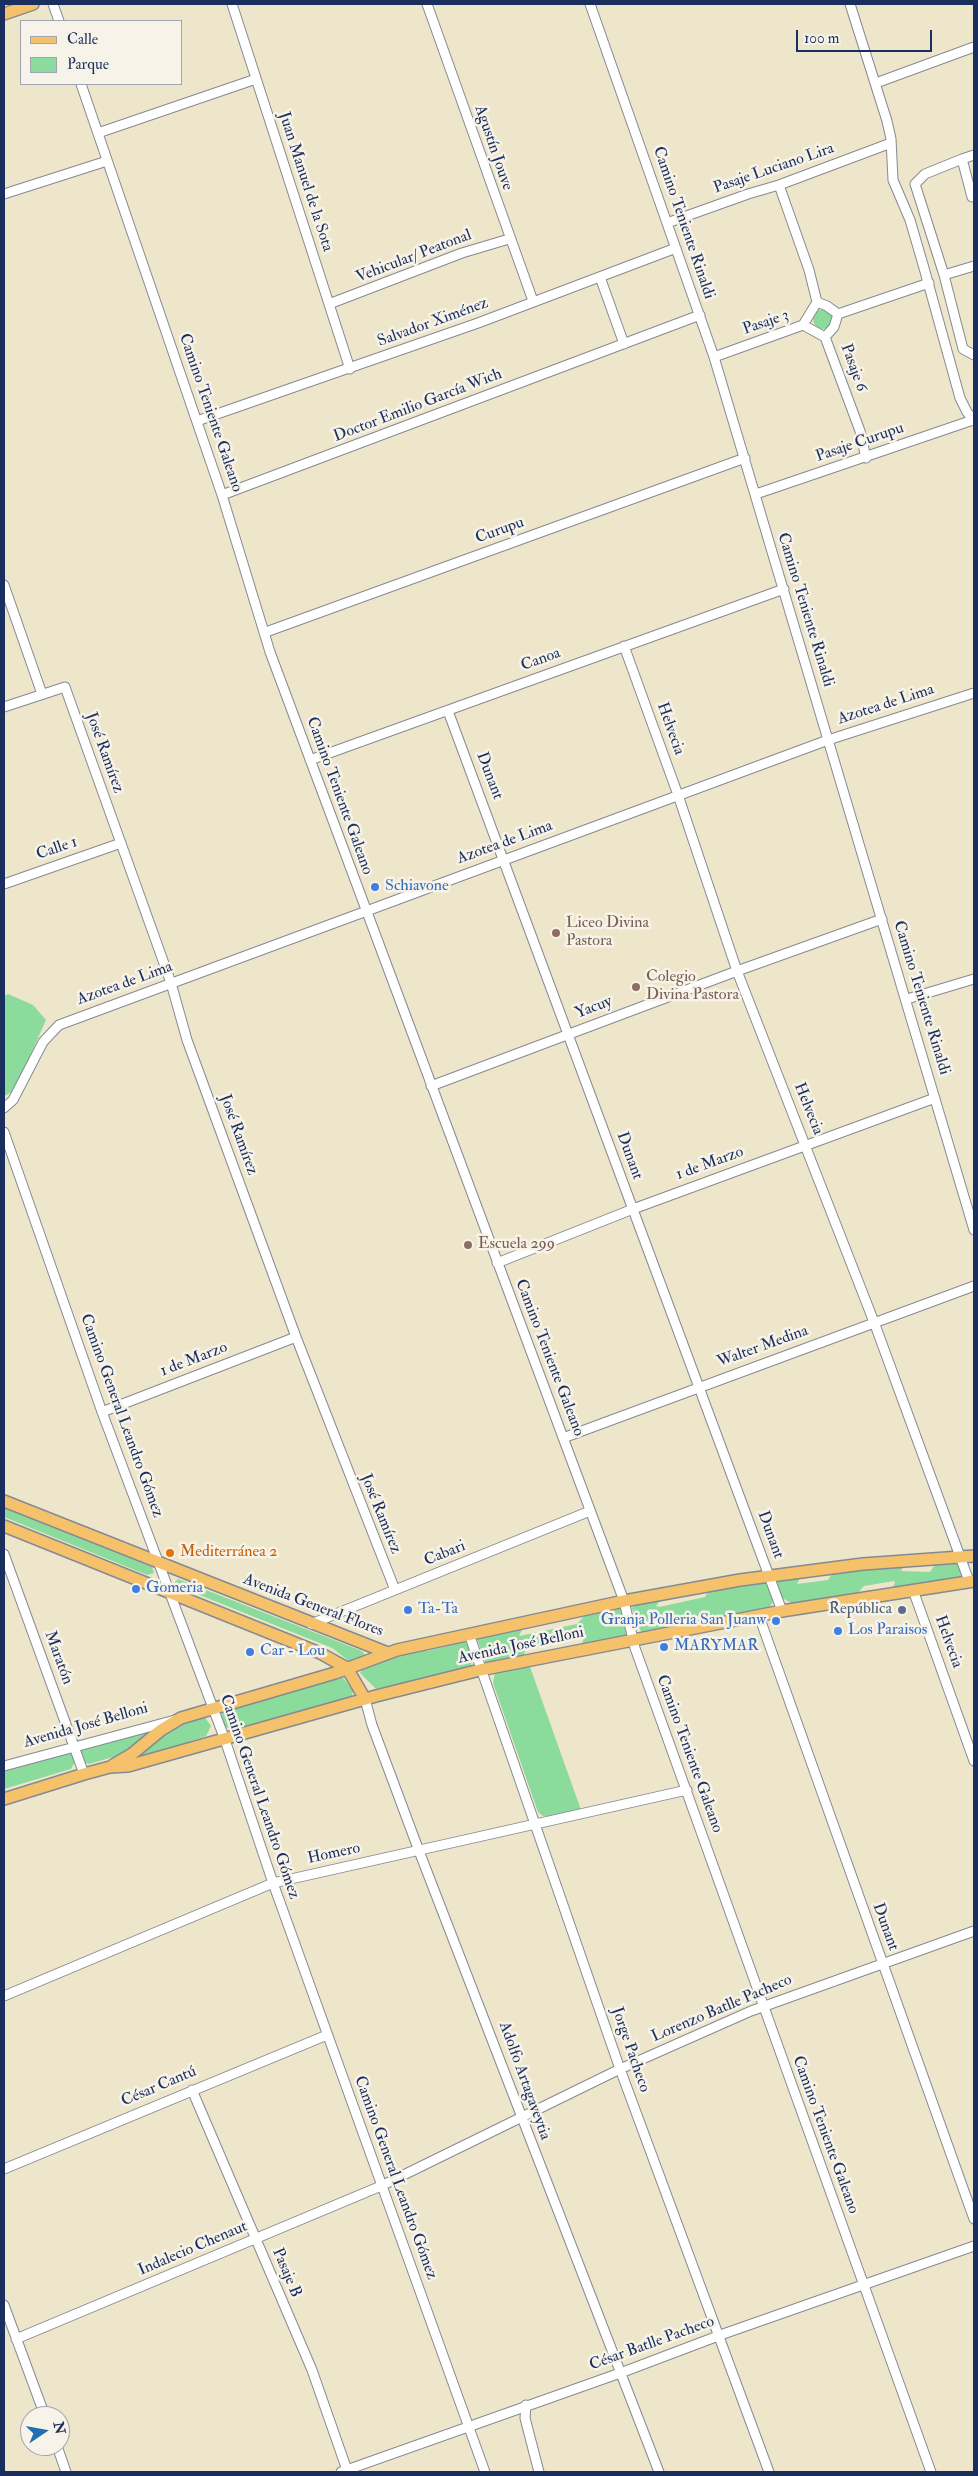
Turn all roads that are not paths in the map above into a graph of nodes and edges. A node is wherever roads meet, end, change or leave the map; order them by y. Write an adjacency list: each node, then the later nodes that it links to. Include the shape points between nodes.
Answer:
1 (53, 4): 8 (street)
2 (232, 4): 10 (street, Juan Manuel de la Sota)
3 (427, 4): 22 (street, Agustín Jouve)
4 (590, 4): 21 (street, Camino Teniente Rinaldi)
5 (850, 4): 11 (street)
6 (26, 5): 7 (main road)
7 (4, 14)
8 (59, 20)
9 (974, 47): 11 (street)
10 (256, 79): 13 (street); 30 (street, Juan Manuel de la Sota)
11 (876, 83): 14 (street)
12 (81, 85): 13 (street, Camino Teniente Galeano)
13 (98, 132): 17 (street, Camino Teniente Galeano)
14 (891, 143): 18 (street, Pasaje Luciano Lira); 27 (street, via 893,180 910,220)
15 (974, 155): 16 (street)
16 (962, 159): 20 (street); 25 (street, via 925,174 916,184)
17 (107, 161): 19 (street); 39 (street, Camino Teniente Galeano)
18 (779, 185): 21 (street, Pasaje Luciano Lira); 29 (street)
19 (4, 194)
20 (974, 199)
21 (667, 223): 23 (street, Camino Teniente Rinaldi)
22 (509, 239): 28 (street, Agustín Jouve); 30 (street, Vehicular/ Peatonal, via 462,253)
23 (676, 248): 26 (street, Salvador Ximénez); 32 (street, Camino Teniente Rinaldi)
24 (974, 266): 25 (street)
25 (944, 274): 36 (street, via 963,349)
26 (600, 277): 28 (street, Salvador Ximénez); 35 (street)
27 (929, 283): 31 (street); 40 (street, via 960,398)
28 (533, 301): 38 (street, Salvador Ximénez)
29 (817, 302): 31 (street); 33 (street)
30 (329, 304): 38 (street, Juan Manuel de la Sota)
31 (838, 314): 34 (street, Pasaje 6)
32 (700, 315): 35 (street, Doctor Emilio García Wich); 37 (street, Camino Teniente Rinaldi)
33 (804, 326): 34 (street, Pasaje 3); 37 (street, Pasaje 3)
34 (826, 337): 42 (street, Pasaje 6, via 860,431)
35 (624, 344): 44 (street, Doctor Emilio García Wich)
36 (974, 355)
37 (714, 357): 41 (street, Camino Teniente Rinaldi)
38 (350, 369): 39 (street, Salvador Ximénez)
39 (197, 421): 44 (street, Camino Teniente Galeano)
40 (974, 421): 42 (street, Pasaje Curupu)
41 (745, 458): 43 (street, Camino Teniente Rinaldi); 47 (street, Curupu)
42 (866, 458): 43 (street, Pasaje Curupu)
43 (756, 494): 46 (street, Camino Teniente Rinaldi)
44 (222, 495): 47 (street, Camino Teniente Galeano)
45 (4, 586): 50 (street)
46 (784, 589): 48 (street, Canoa); 53 (street, Camino Teniente Rinaldi)
47 (266, 632): 54 (street, Camino Teniente Galeano, via 270,652)
48 (624, 646): 52 (street, Canoa); 55 (street, Helvecia)
49 (974, 693): 53 (street, Azotea de Lima)
50 (42, 694): 51 (street); 56 (street, José Ramírez, via 65,686)
51 (4, 707)
52 (448, 711): 54 (street, Canoa); 57 (street, Dunant)
53 (828, 740): 55 (street, Azotea de Lima); 60 (street, Camino Teniente Rinaldi)
54 (310, 760): 59 (street, Camino Teniente Galeano)
55 (678, 795): 57 (street, Azotea de Lima); 61 (street, Helvecia)
56 (120, 843): 58 (street, Calle 1); 63 (street, José Ramírez)
57 (504, 860): 59 (street, Azotea de Lima); 65 (street, Dunant)
58 (4, 884)
59 (365, 912): 63 (street, Azotea de Lima); 66 (street, Camino Teniente Galeano)
60 (882, 919): 61 (street, Yacuy); 64 (street, Camino Teniente Rinaldi)
61 (737, 971): 65 (street, Yacuy); 70 (street, Helvecia)
62 (974, 979): 64 (street)
63 (171, 984): 68 (street, Azotea de Lima, via 54,1028 43,1042 13,1100); 76 (street, José Ramírez, via 187,1040)
64 (907, 999): 67 (street, Camino Teniente Rinaldi)
65 (568, 1034): 66 (street, Yacuy); 71 (street, Dunant)
66 (431, 1086): 73 (street, Camino Teniente Galeano)
67 (935, 1098): 70 (street, 1 de Marzo); 72 (street, Camino Teniente Rinaldi)
68 (4, 1108)
69 (4, 1132): 78 (street, Camino General Leandro Gómez)
70 (806, 1144): 71 (street, 1 de Marzo); 75 (street, Helvecia)
71 (632, 1209): 73 (street, 1 de Marzo); 77 (street, Dunant)
72 (974, 1230)
73 (497, 1263): 79 (street, Camino Teniente Galeano)
74 (974, 1286): 75 (street, Walter Medina)
75 (874, 1322): 77 (street, Walter Medina); 85 (street, Helvecia)
76 (296, 1337): 78 (street, 1 de Marzo); 89 (street, José Ramírez)
77 (698, 1386): 79 (street, Walter Medina); 87 (street, Dunant)
78 (102, 1412): 86 (street, Camino General Leandro Gómez)
79 (563, 1438): 81 (street, Camino Teniente Galeano)
80 (4, 1501): 86 (main road, Avenida General Flores)
81 (590, 1511): 89 (street, Cabari); 92 (street, Camino Teniente Galeano)
82 (4, 1526): 91 (main road)
83 (4, 1554): 105 (street, Maratón)
84 (974, 1556): 85 (main road, Avenida José Belloni)
85 (961, 1557): 87 (main road, Avenida José Belloni); 88 (street, Helvecia)
86 (158, 1561): 91 (street, Camino General Leandro Gómez); 95 (main road, Avenida General Flores)
87 (768, 1575): 92 (main road, Avenida José Belloni); 93 (street, Dunant)
88 (972, 1581): 90 (main road, Avenida José Belloni)
89 (394, 1590): 95 (street, Cabari)
90 (914, 1590): 93 (main road, Avenida José Belloni); 106 (street, Helvecia)
91 (169, 1591): 99 (main road, via 320,1653); 102 (street, Camino General Leandro Gómez)
92 (624, 1601): 96 (main road, Avenida José Belloni); 97 (street, Camino Teniente Galeano)
93 (782, 1611): 94 (main road, Avenida José Belloni)
94 (759, 1616): 97 (main road, Avenida José Belloni); 116 (street, Dunant)
95 (311, 1624): 98 (main road, Avenida General Flores)
96 (470, 1634): 98 (main road, Avenida José Belloni); 100 (street, Jorge Pacheco)
97 (634, 1640): 100 (main road, Avenida José Belloni); 110 (street, Camino Teniente Galeano)
98 (388, 1653): 99 (main road, Avenida José Belloni)
99 (347, 1668): 101 (main road); 102 (main road, Avenida José Belloni)
100 (480, 1670): 101 (main road, Avenida José Belloni); 112 (street, Jorge Pacheco)
101 (365, 1700): 104 (main road, Avenida José Belloni); 113 (street, Adolfo Artagaveytia)
102 (214, 1710): 103 (main road, Avenida José Belloni); 104 (street, Camino General Leandro Gómez)
103 (178, 1720): 105 (street, Avenida José Belloni); 108 (main road, Avenida José Belloni)
104 (225, 1740): 108 (main road, Avenida José Belloni, via 128,1766); 114 (street, Camino General Leandro Gómez)
105 (74, 1746): 107 (street, Avenida José Belloni); 109 (street, Maratón)
106 (974, 1761)
107 (4, 1766)
108 (110, 1767): 109 (main road, Avenida José Belloni)
109 (84, 1774): 111 (main road, Avenida José Belloni)
110 (686, 1790): 112 (street, Homero); 118 (street, Camino Teniente Galeano)
111 (4, 1799)
112 (534, 1825): 113 (street, Homero); 120 (street, Jorge Pacheco)
113 (419, 1851): 114 (street, Homero); 122 (street, Adolfo Artagaveytia)
114 (273, 1883): 117 (street, Homero); 119 (street, Camino General Leandro Gómez)
115 (974, 1931): 116 (street, Lorenzo Batlle Pacheco)
116 (882, 1963): 118 (street, Lorenzo Batlle Pacheco); 125 (street, Dunant)
117 (4, 1996)
118 (763, 2006): 120 (street, Lorenzo Batlle Pacheco); 128 (street, Camino Teniente Galeano)
119 (327, 2035): 121 (street, César Cantú); 124 (street, Camino General Leandro Gómez)
120 (620, 2069): 122 (street, Lorenzo Batlle Pacheco); 130 (street, Jorge Pacheco)
121 (192, 2090): 123 (street, César Cantú); 126 (street, Pasaje B)
122 (522, 2118): 124 (street, Lorenzo Batlle Pacheco); 132 (street, Adolfo Artagaveytia)
123 (4, 2170)
124 (381, 2186): 126 (street, Indalecio Chenaut); 135 (street, Camino General Leandro Gómez)
125 (974, 2218)
126 (255, 2239): 131 (street, Indalecio Chenaut); 138 (street, Pasaje B, via 312,2370)
127 (974, 2246): 128 (street, César Batlle Pacheco)
128 (864, 2285): 130 (street, César Batlle Pacheco); 145 (street, Camino Teniente Galeano)
129 (4, 2306): 131 (street)
130 (718, 2336): 132 (street, César Batlle Pacheco); 144 (street, Jorge Pacheco)
131 (16, 2339): 134 (street)
132 (619, 2373): 133 (street, César Batlle Pacheco); 143 (street, Adolfo Artagaveytia)
133 (526, 2405): 135 (street, César Batlle Pacheco); 142 (street, via 525,2418)
134 (41, 2406)
135 (467, 2426): 137 (street, César Batlle Pacheco); 141 (street, Camino General Leandro Gómez)
136 (60, 2456): 139 (street)
137 (367, 2463): 138 (street, César Batlle Pacheco); 140 (street)
138 (344, 2471)
139 (66, 2472)
140 (372, 2472)
141 (484, 2472)
142 (539, 2472)
143 (659, 2472)
144 (769, 2472)
145 (931, 2472)

